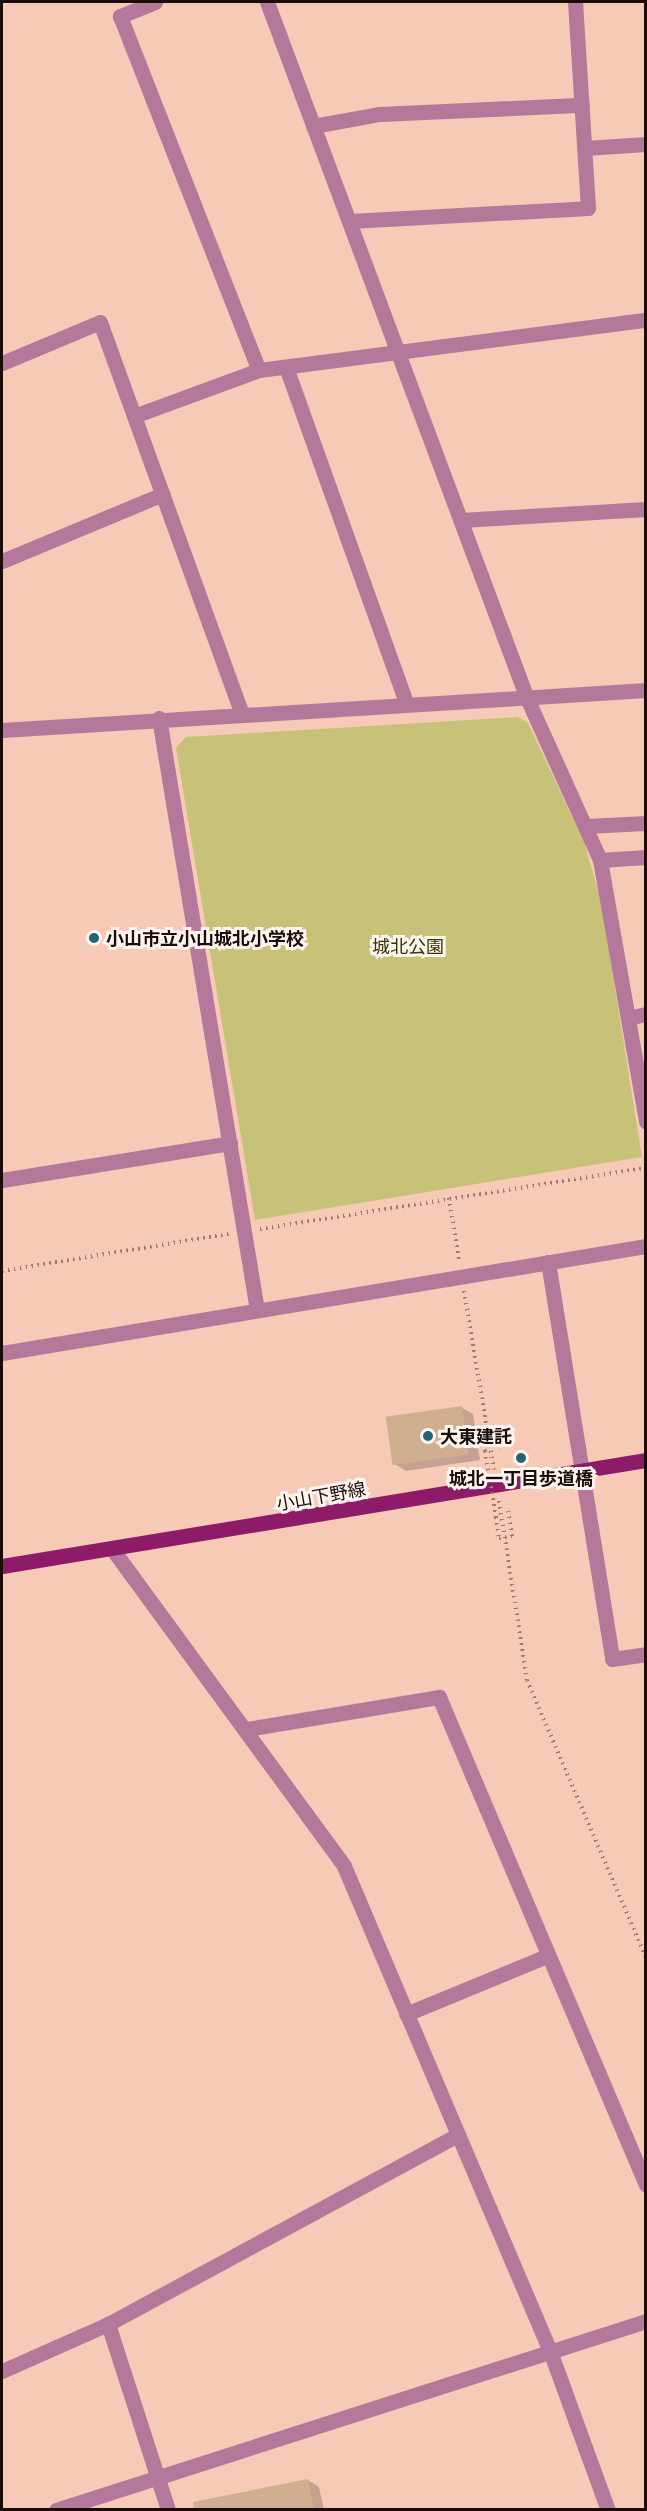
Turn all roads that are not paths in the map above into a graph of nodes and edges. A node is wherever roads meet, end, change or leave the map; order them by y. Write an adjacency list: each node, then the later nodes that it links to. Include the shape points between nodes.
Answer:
1 (155, 2): 13 (street, via 120,16)
2 (267, 2): 5 (street)
3 (575, 2): 4 (street)
4 (582, 105): 5 (street, via 380,114); 7 (street)
5 (314, 126): 8 (street)
6 (645, 144): 7 (street)
7 (585, 148): 8 (street, via 588,208)
8 (350, 221): 10 (street)
9 (645, 320): 10 (street)
10 (399, 351): 12 (street); 17 (street)
11 (2, 363): 14 (street, via 100,322)
12 (286, 367): 13 (street); 21 (street)
13 (259, 370): 14 (street)
14 (134, 416): 15 (street)
15 (163, 494): 18 (street); 22 (street)
16 (645, 509): 17 (street)
17 (461, 520): 20 (street)
18 (2, 561)
19 (645, 690): 20 (street)
20 (526, 696): 21 (street); 26 (street)
21 (406, 702): 22 (street)
22 (242, 714): 23 (street)
23 (159, 718): 24 (street); 32 (street)
24 (2, 730)
25 (645, 823): 26 (street)
26 (586, 826): 28 (street)
27 (645, 857): 28 (street)
28 (600, 860): 30 (street)
29 (645, 1014): 30 (street)
30 (628, 1018): 31 (street)
31 (645, 1122)
32 (230, 1143): 33 (street); 36 (street)
33 (2, 1180)
34 (645, 1246): 35 (street)
35 (548, 1262): 36 (street); 39 (street)
36 (257, 1310): 37 (street)
37 (2, 1353)
38 (645, 1460): 39 (main road, 小山下野線)
39 (580, 1471): 40 (main road, 小山下野線); 42 (street, via 612,1659)
40 (113, 1550): 41 (main road, 小山下野線); 43 (street)
41 (2, 1566)
42 (645, 1654)
43 (247, 1729): 44 (street, via 439,1697); 45 (street, via 344,1866)
44 (547, 1956): 45 (street); 47 (street)
45 (406, 2014): 46 (street)
46 (458, 2135): 49 (street); 50 (street)
47 (645, 2185)
48 (645, 2321): 50 (street)
49 (108, 2324): 51 (street); 52 (street)
50 (550, 2351): 52 (street); 55 (street)
51 (2, 2371)
52 (158, 2477): 53 (street); 54 (street)
53 (56, 2510)
54 (168, 2510)
55 (608, 2510)

